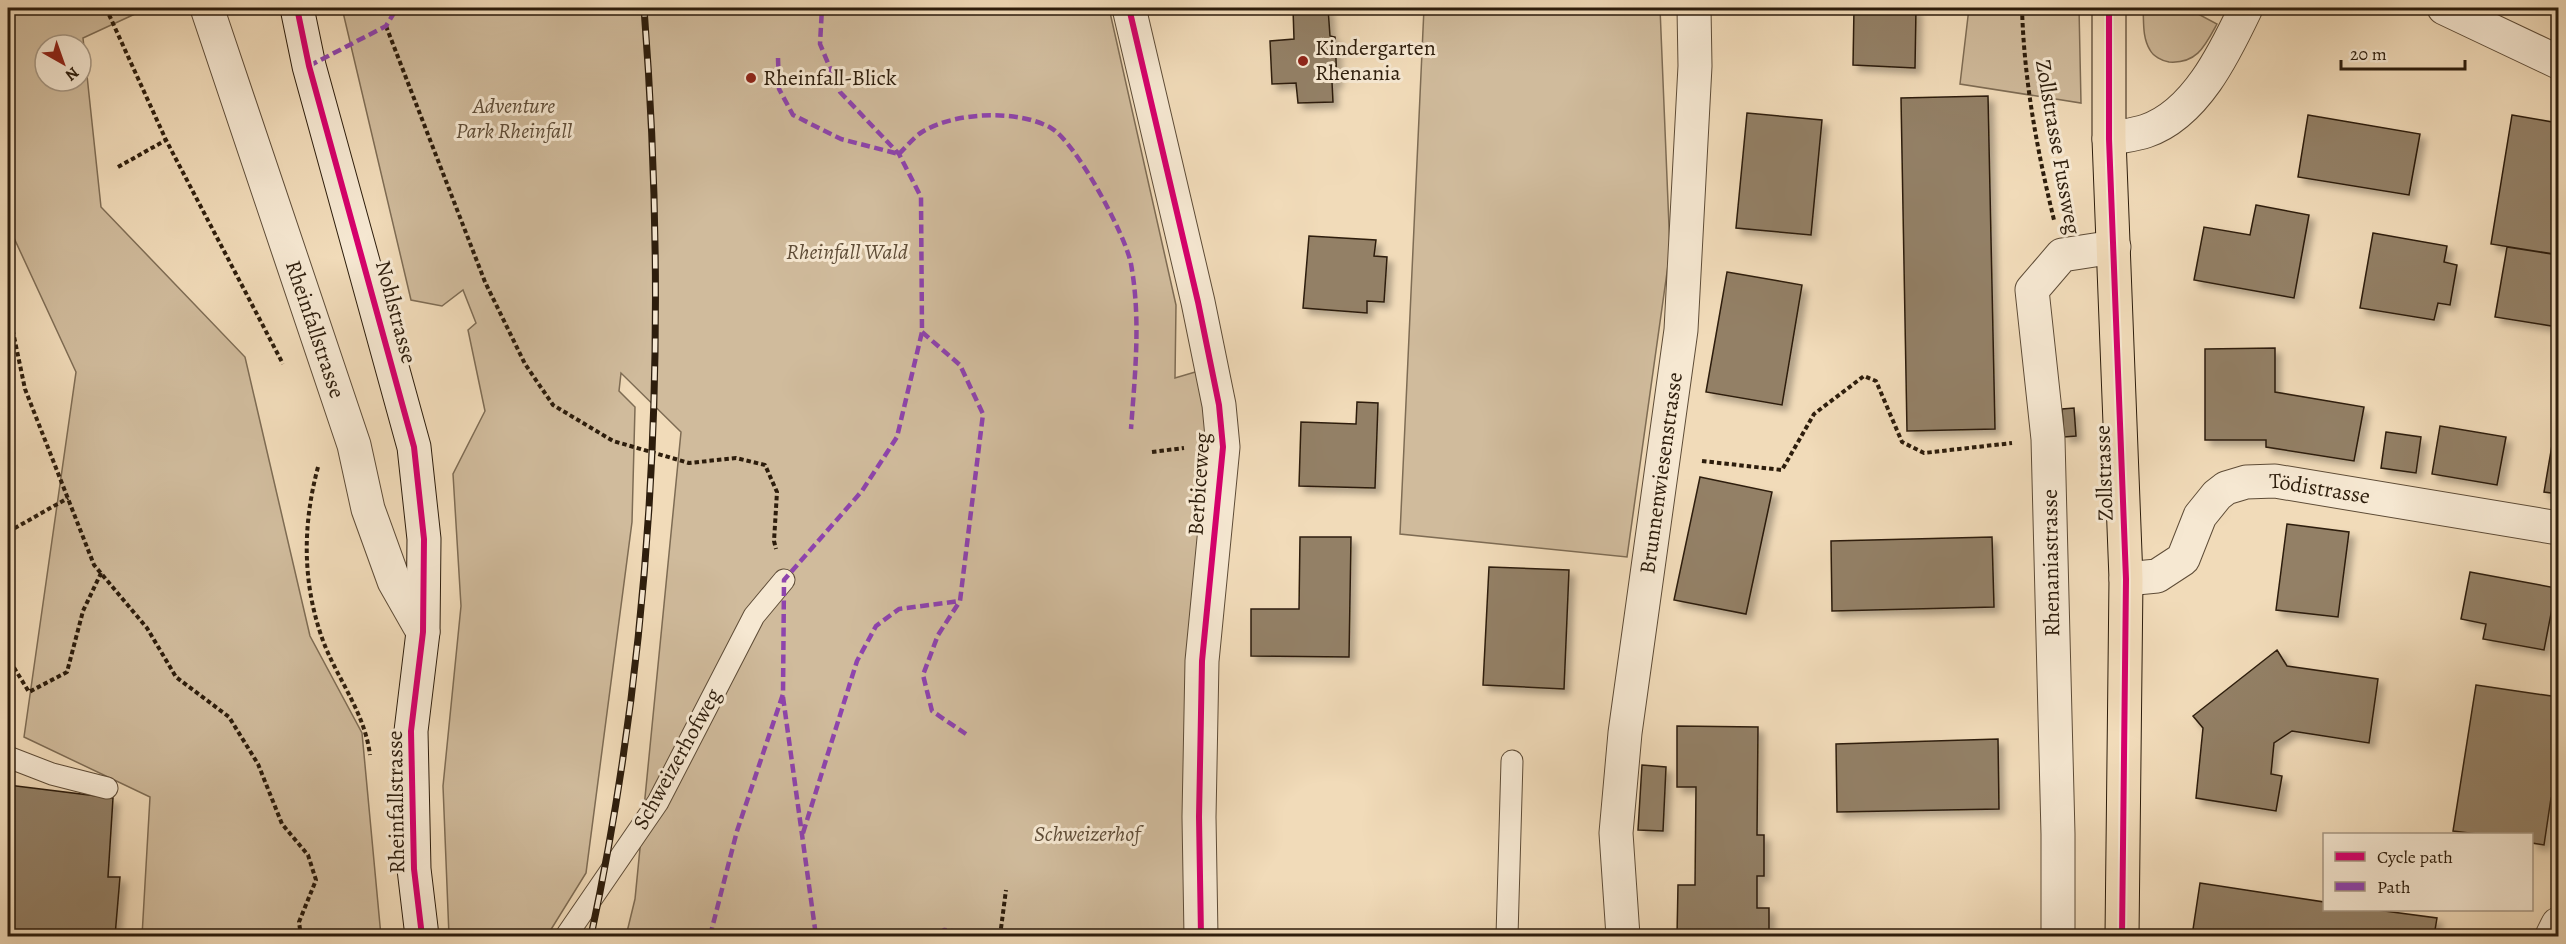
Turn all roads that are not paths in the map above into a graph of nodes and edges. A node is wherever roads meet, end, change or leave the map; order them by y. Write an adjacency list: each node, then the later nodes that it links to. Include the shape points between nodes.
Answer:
1 (207, 8): 14 (street, Rheinfallstrasse, via 354,445 368,509 394,581)
2 (297, 8): 14 (street, Nohlstrasse, via 309,66 414,447 424,538)
3 (1129, 8): 21 (street, Berbiceweg, via 1198,302 1219,405 1223,447 1202,661)
4 (1694, 8): 23 (street, Brunnenwiesenstrasse, via 1695,66 1681,330 1624,733 1617,822)
5 (2109, 8): 9 (main road, Zollstrasse)
6 (2246, 8): 9 (street, via 2202,89 2165,121 2147,130)
7 (2444, 8): 8 (street)
8 (2559, 62)
9 (2109, 139): 10 (main road, Zollstrasse)
10 (2114, 247): 12 (main road, Zollstrasse); 24 (street, Rhenaniastrasse, via 2062,255 2032,290 2048,439)
11 (2559, 528): 12 (street, Tödistrasse, via 2275,481 2246,482 2217,495 2200,516 2183,559 2157,576)
12 (2126, 579): 25 (main road, Zollstrasse)
13 (784, 580): 20 (lane, Schweizerhofweg, via 754,616 658,802)
14 (423, 632): 19 (street, Rheinfallstrasse, via 411,731 414,869)
15 (8, 757): 17 (lane)
16 (1512, 761): 22 (lane)
17 (107, 789)
18 (2559, 924): 26 (street)
19 (422, 936)
20 (566, 936)
21 (1201, 936)
22 (1507, 936)
23 (1623, 936)
24 (2058, 936)
25 (2122, 936)
26 (2552, 936)

